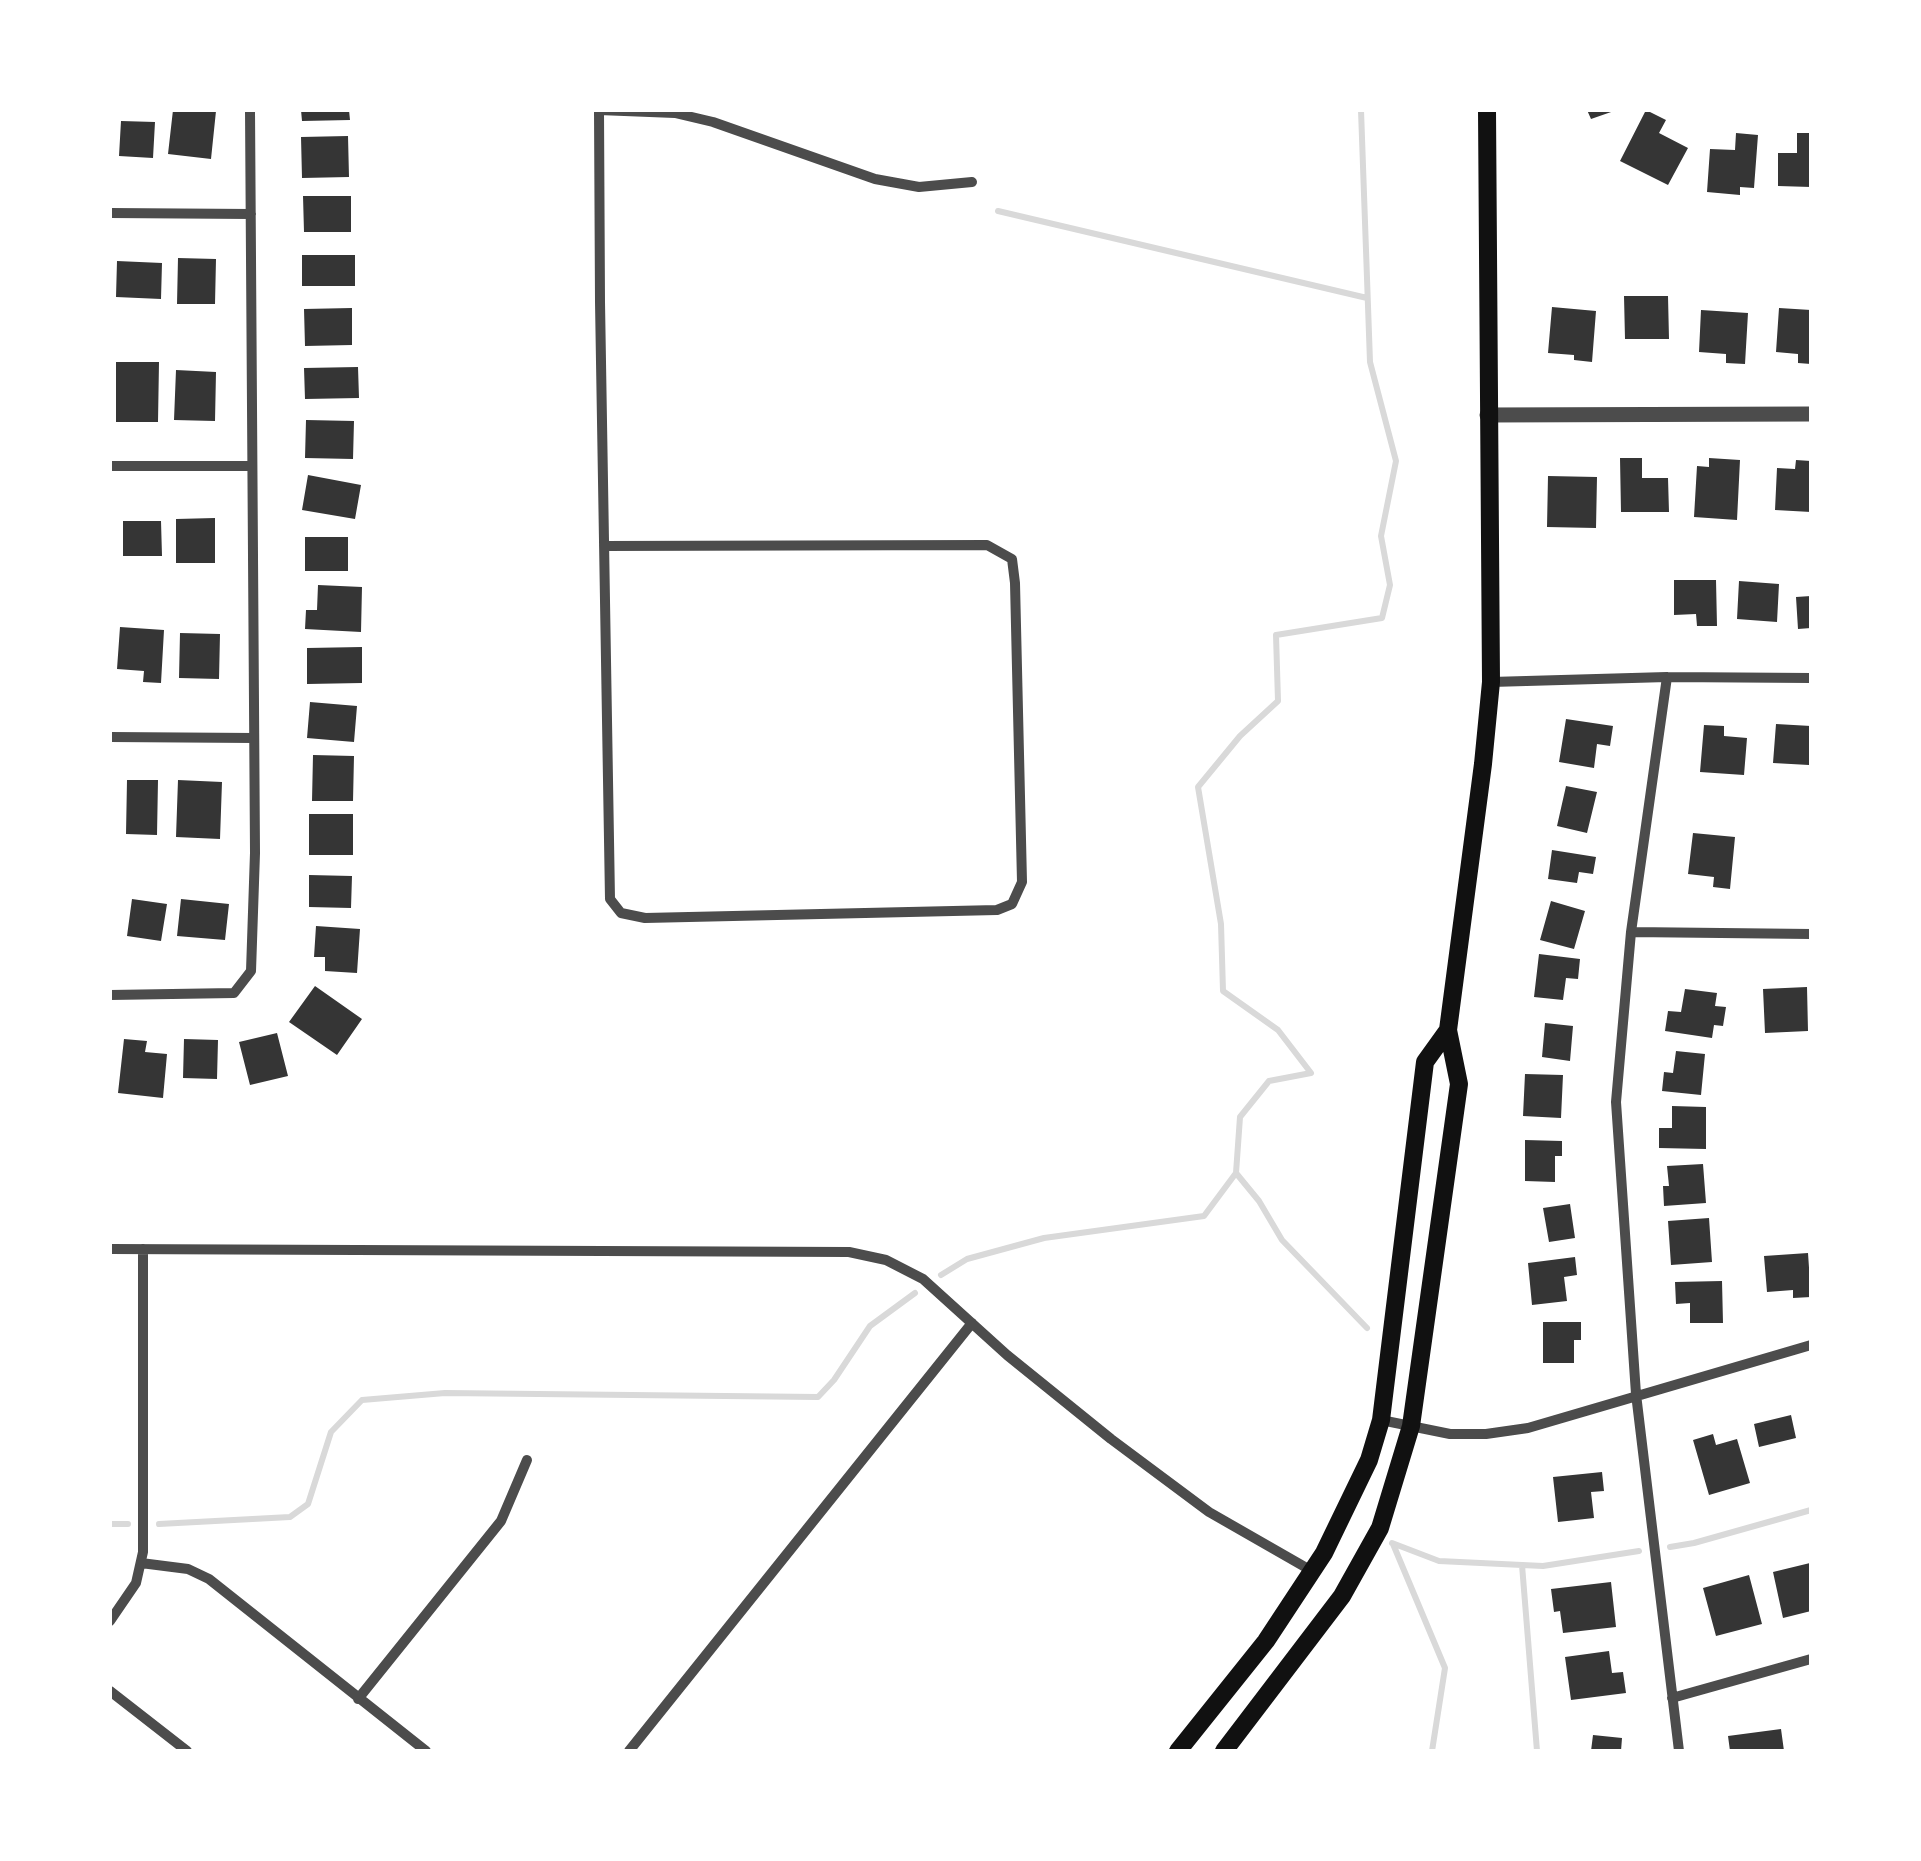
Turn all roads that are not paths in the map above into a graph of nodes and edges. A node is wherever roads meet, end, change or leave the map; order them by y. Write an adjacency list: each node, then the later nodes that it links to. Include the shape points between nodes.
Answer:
1 (250, 110): 6 (street)
2 (599, 110): 4 (street, via 713,122 875,179 919,186); 11 (street)
3 (1487, 110): 8 (main road)
4 (972, 182)
5 (110, 213): 6 (street)
6 (251, 214): 10 (street)
7 (1811, 414): 8 (street)
8 (1488, 416): 14 (main road)
9 (110, 466): 10 (street)
10 (252, 466): 16 (street)
11 (604, 546): 11 (street, via 610,899 621,913 646,918 978,911 1012,904 1022,882 1012,559 987,545)
12 (1666, 677): 13 (street); 14 (street); 17 (street)
13 (1811, 678)
14 (1490, 682): 20 (main road)
15 (110, 736): 16 (street)
16 (254, 738): 19 (street, via 251,971 234,993)
17 (1631, 932): 18 (street); 25 (street, via 1616,1102)
18 (1811, 934)
19 (110, 996)
20 (1448, 1030): 26 (main road, via 1425,1062); 27 (main road, via 1459,1084)
21 (110, 1249): 22 (street)
22 (143, 1249): 23 (street, via 849,1252 886,1260 923,1279); 29 (street)
23 (972, 1323): 30 (street, via 1195,1501); 38 (street)
24 (1811, 1345): 25 (street)
25 (1636, 1394): 27 (street, via 1528,1428 1486,1434); 34 (street)
26 (1380, 1420): 27 (street); 30 (main road, via 1369,1460)
27 (1411, 1426): 40 (main road, via 1380,1528 1342,1596)
28 (527, 1460): 35 (street, via 501,1521)
29 (141, 1563): 31 (street, via 136,1583); 35 (street, via 188,1568 209,1579)
30 (1312, 1571): 39 (main road)
31 (110, 1621)
32 (1811, 1660): 34 (street)
33 (110, 1691): 36 (street)
34 (1672, 1698): 41 (street)
35 (358, 1699): 37 (street)
36 (187, 1751)
37 (426, 1751)
38 (629, 1751)
39 (1178, 1751)
40 (1224, 1751)
41 (1679, 1751)

